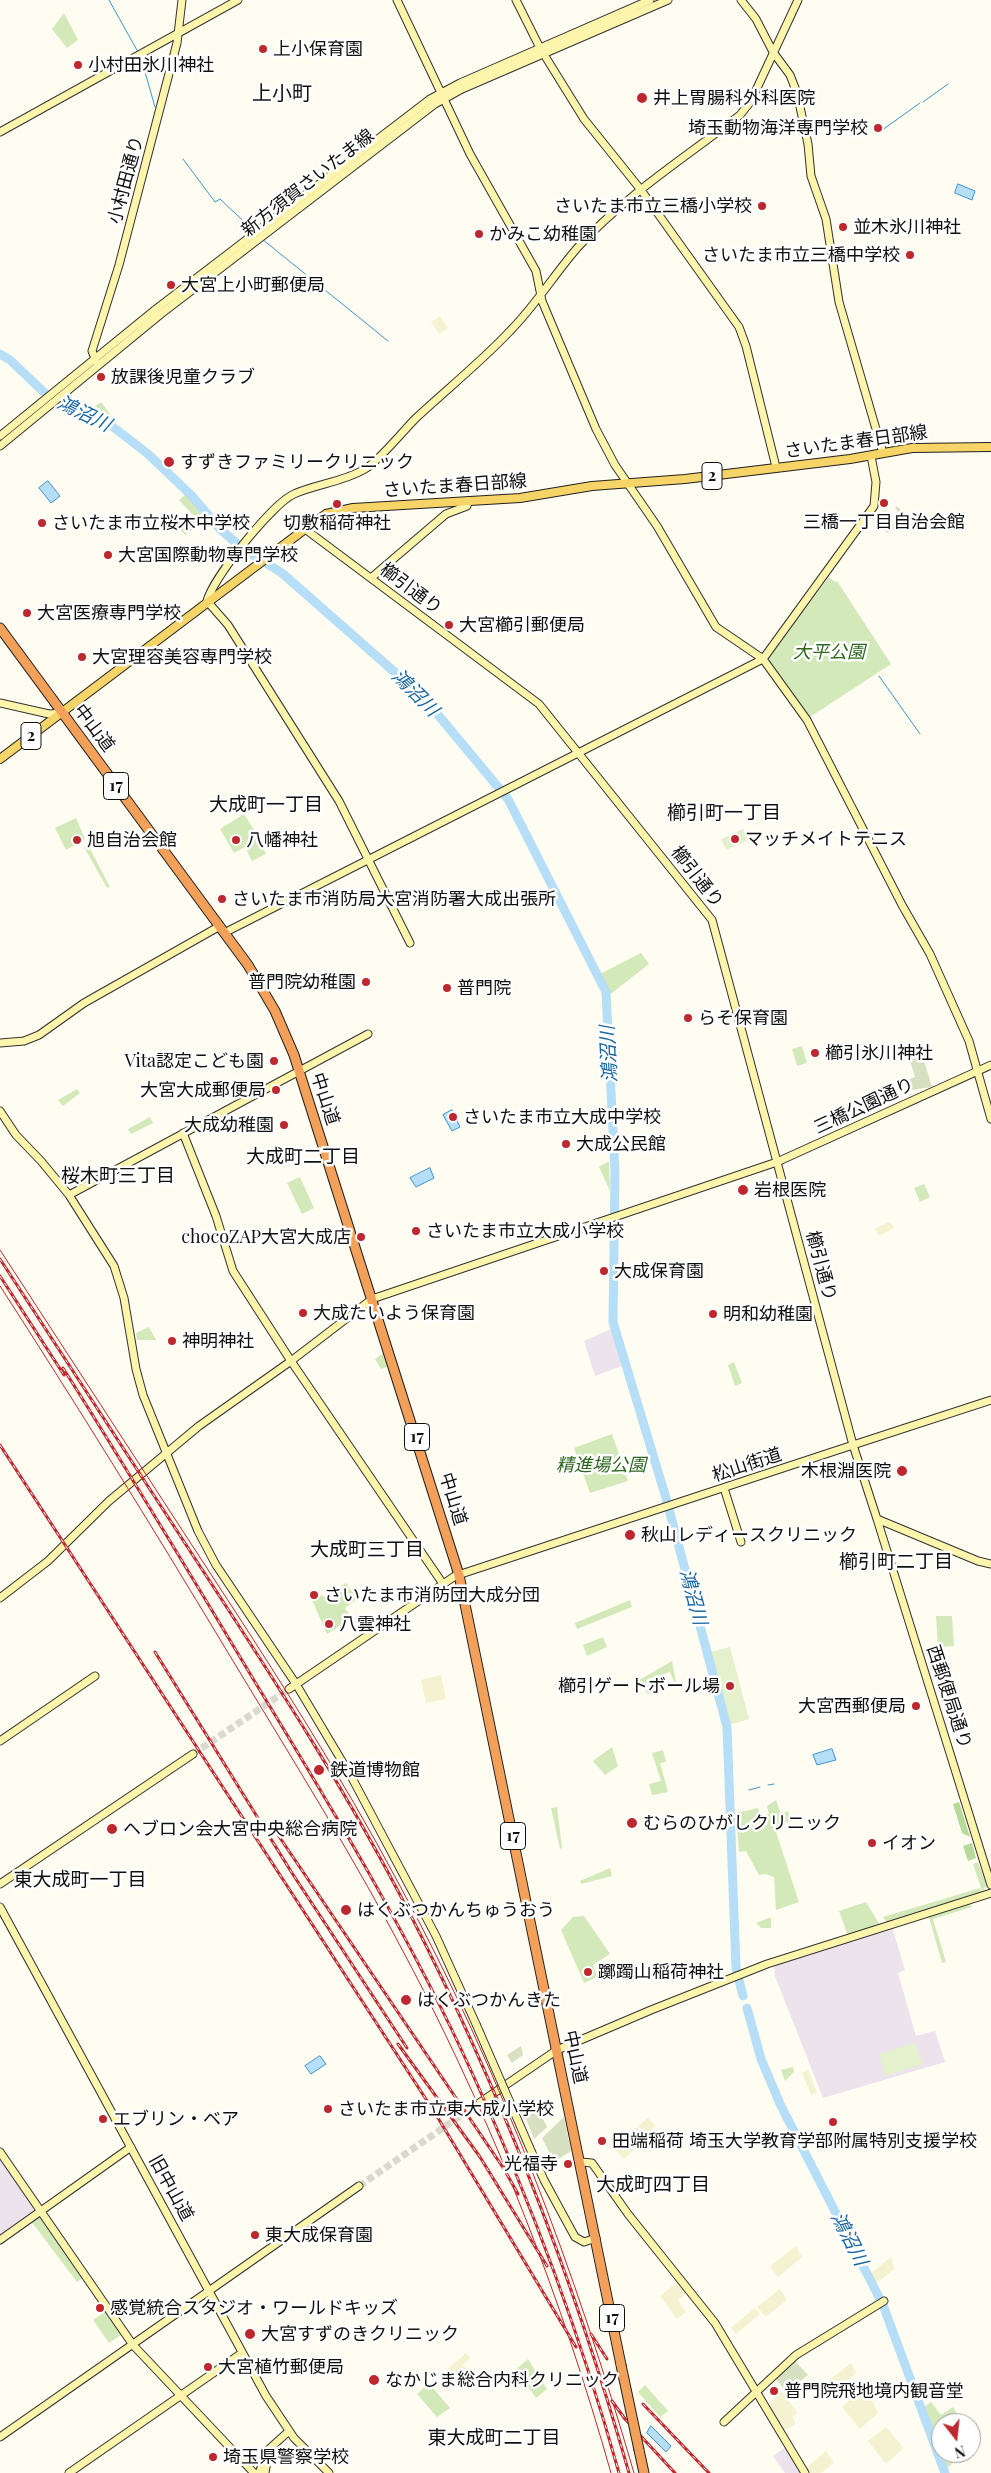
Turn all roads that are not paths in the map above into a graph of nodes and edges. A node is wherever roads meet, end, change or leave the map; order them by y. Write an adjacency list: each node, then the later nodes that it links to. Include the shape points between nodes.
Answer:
1 (182, 0): 9 (street, 小村田通り)
2 (238, 0): 9 (street)
3 (397, 0): 14 (street)
4 (516, 0): 12 (street)
5 (650, 0): 12 (street, 新方須賀さいたま線)
6 (668, 0): 12 (street, 新方須賀さいたま線)
7 (741, 0): 11 (street)
8 (798, 0): 10 (street)
9 (179, 33): 15 (street); 18 (street, 小村田通り, via 119,265 92,351)
10 (782, 33): 11 (street, via 773,38); 13 (street)
11 (764, 34): 13 (street)
12 (542, 51): 14 (street, 新方須賀さいたま線); 16 (street, via 584,119)
13 (773, 52): 16 (street, via 740,115); 23 (street, via 790,75 797,93 811,176 826,219 839,302)
14 (442, 96): 17 (street, via 470,154 536,271); 18 (street, 新方須賀さいたま線, via 365,147)
15 (0, 132)
16 (641, 190): 17 (street, via 584,240); 25 (street, via 742,332)
17 (541, 294): 26 (street, via 596,429); 30 (street, via 511,331 366,468 286,499 218,577)
18 (96, 362): 19 (street, 新方須賀さいたま線)
19 (48, 402): 20 (street, 新方須賀さいたま線); 21 (street, 新方須賀さいたま線)
20 (0, 436)
21 (0, 446)
22 (991, 447): 23 (main road, さいたま春日部線 / 2, via 932,446)
23 (883, 454): 24 (main road, さいたま春日部線 / 2)
24 (871, 456): 25 (main road, さいたま春日部線 / 2); 32 (street, via 876,482 874,506)
25 (776, 468): 26 (main road, さいたま春日部線 / 2)
26 (628, 484): 27 (main road, さいたま春日部線 / 2, via 592,486 520,498); 32 (street, via 657,526 716,627)
27 (468, 501): 28 (main road, さいたま春日部線 / 2, via 343,509 326,514); 29 (street, via 467,506 446,514)
28 (305, 529): 29 (street, 櫛引通り); 30 (main road, さいたま春日部線 / 2)
29 (371, 578): 35 (street, 櫛引通り, via 539,704)
30 (207, 601): 34 (main road, さいたま春日部線 / 2); 37 (street, via 228,625 340,801)
31 (0, 628): 34 (highway, 中山道 / 17)
32 (763, 659): 35 (street); 44 (street, via 807,720 930,954 967,1036)
33 (0, 703): 34 (street, via 49,714)
34 (62, 713): 36 (main road, さいたま春日部線 / 2); 38 (highway, 中山道 / 17)
35 (578, 752): 37 (street); 48 (street, 櫛引通り, via 712,920)
36 (0, 759)
37 (369, 859): 38 (street); 39 (street)
38 (222, 929): 41 (street, via 84,1003 39,1035 24,1041); 43 (highway, 中山道 / 17, via 268,997)
39 (410, 944)
40 (368, 1034): 43 (street)
41 (0, 1043)
42 (991, 1065): 44 (street, 三橋公園通り)
43 (299, 1070): 47 (street); 50 (highway, 中山道 / 17)
44 (978, 1070): 46 (street); 48 (street, 三橋公園通り)
45 (0, 1111): 49 (street, via 16,1135)
46 (991, 1120)
47 (183, 1133): 49 (street); 51 (street, via 216,1216 233,1271)
48 (777, 1162): 50 (street, 三橋公園通り); 53 (street, 櫛引通り)
49 (69, 1196): 54 (street, via 117,1274 136,1369 150,1416)
50 (372, 1299): 51 (street, 三橋公園通り); 59 (highway, 中山道 / 17)
51 (291, 1361): 54 (street, 三橋公園通り); 60 (street)
52 (991, 1400): 53 (street, 松山街道)
53 (853, 1445): 55 (street, 松山街道); 56 (street)
54 (167, 1452): 61 (street, 三橋公園通り, via 109,1501 48,1561); 63 (street, via 198,1531 216,1565)
55 (724, 1488): 57 (street); 59 (street, 松山街道)
56 (877, 1519): 58 (street); 68 (street, 西郵便局通り)
57 (741, 1542)
58 (991, 1564)
59 (459, 1575): 60 (street, 松山街道); 71 (highway, 中山道 / 17)
60 (443, 1584): 63 (street, 松山街道)
61 (0, 1598)
62 (95, 1676): 65 (street)
63 (296, 1684): 64 (street, 松山街道); 78 (street, bridge, via 391,1848 436,1936 547,2186 575,2237 584,2242)
64 (289, 1689)
65 (0, 1741)
66 (193, 1754): 67 (street)
67 (0, 1884)
68 (991, 1885)
69 (991, 1893): 71 (street, via 773,1962)
70 (0, 1907): 73 (street, 旧中山道)
71 (556, 2050): 72 (street); 75 (highway, 中山道 / 17)
72 (469, 2110)
73 (132, 2147): 77 (street); 80 (street, 旧中山道)
74 (0, 2152): 77 (street)
75 (581, 2162): 78 (highway, 中山道 / 17); 84 (street, via 592,2163 628,2214 715,2323)
76 (359, 2186): 80 (street)
77 (41, 2212): 79 (street); 82 (street)
78 (596, 2238): 95 (highway, 中山道 / 17, bridge)
79 (0, 2240)
80 (209, 2291): 82 (street); 83 (street, 旧中山道)
81 (882, 2302): 84 (street, via 796,2355)
82 (133, 2345): 85 (street); 88 (street)
83 (242, 2353): 85 (street); 87 (street, 旧中山道, via 271,2406)
84 (756, 2392): 86 (street); 96 (street)
85 (181, 2395): 90 (street); 91 (street)
86 (724, 2422)
87 (289, 2431): 89 (street); 94 (street, 旧中山道)
88 (0, 2437)
89 (270, 2448): 92 (street); 93 (street)
90 (70, 2473)
91 (254, 2473)
92 (259, 2473)
93 (265, 2473)
94 (329, 2473)
95 (644, 2473)
96 (805, 2473)

